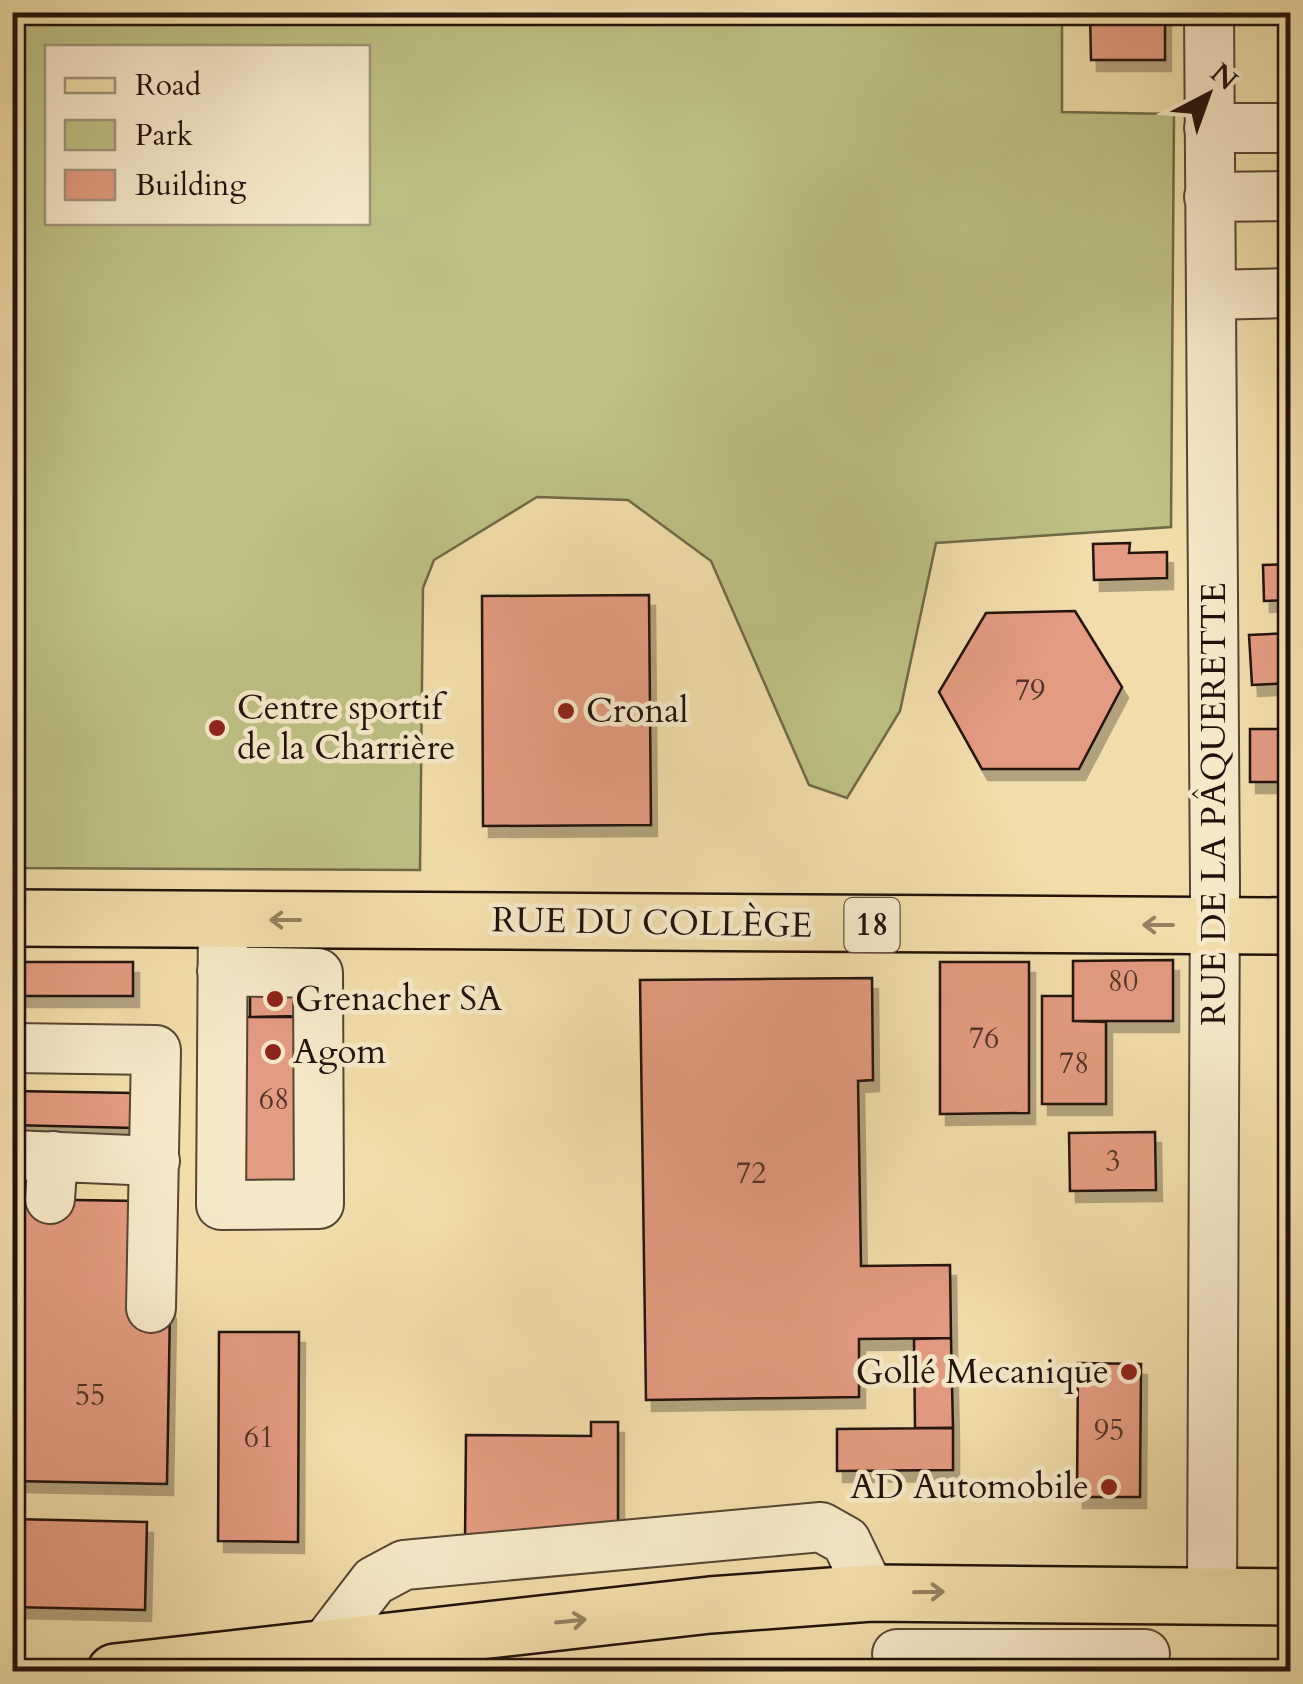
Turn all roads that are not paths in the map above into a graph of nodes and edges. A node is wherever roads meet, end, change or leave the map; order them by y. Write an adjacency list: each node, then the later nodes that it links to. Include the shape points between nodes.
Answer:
1 (1208, 12): 2 (street, RUE DE LA PÂQUERETTE)
2 (1209, 128): 3 (street); 5 (street, RUE DE LA PÂQUERETTE)
3 (1290, 128)
4 (1290, 196): 5 (street)
5 (1210, 197): 7 (street, RUE DE LA PÂQUERETTE)
6 (1290, 292): 7 (street)
7 (1211, 295): 10 (street, RUE DE LA PÂQUERETTE)
8 (12, 918): 12 (main road, RUE DU COLLÈGE / 18)
9 (384, 920): 10 (main road, RUE DU COLLÈGE / 18, one-way to 9); 12 (main road, RUE DU COLLÈGE / 18, one-way to 12); 13 (street)
10 (1215, 925): 11 (main road, RUE DU COLLÈGE / 18); 20 (street, RUE DE LA PÂQUERETTE)
11 (1290, 926)
12 (223, 945): 13 (street); 13 (street, via 221,1204 319,1204)
13 (318, 973)
14 (12, 1048): 15 (street, via 156,1050)
15 (155, 1161): 16 (street); 17 (street)
16 (38, 1170)
17 (151, 1308)
18 (871, 1592): 19 (main road, one-way to 19); 22 (main road, one-way to 18); 22 (street, via 846,1541 821,1527 404,1565 374,1581)
19 (1148, 1594): 20 (main road); 24 (street)
20 (1212, 1596): 21 (main road)
21 (1290, 1597)
22 (321, 1650): 25 (main road)
23 (897, 1654): 24 (street)
24 (1145, 1663)
25 (114, 1672)

